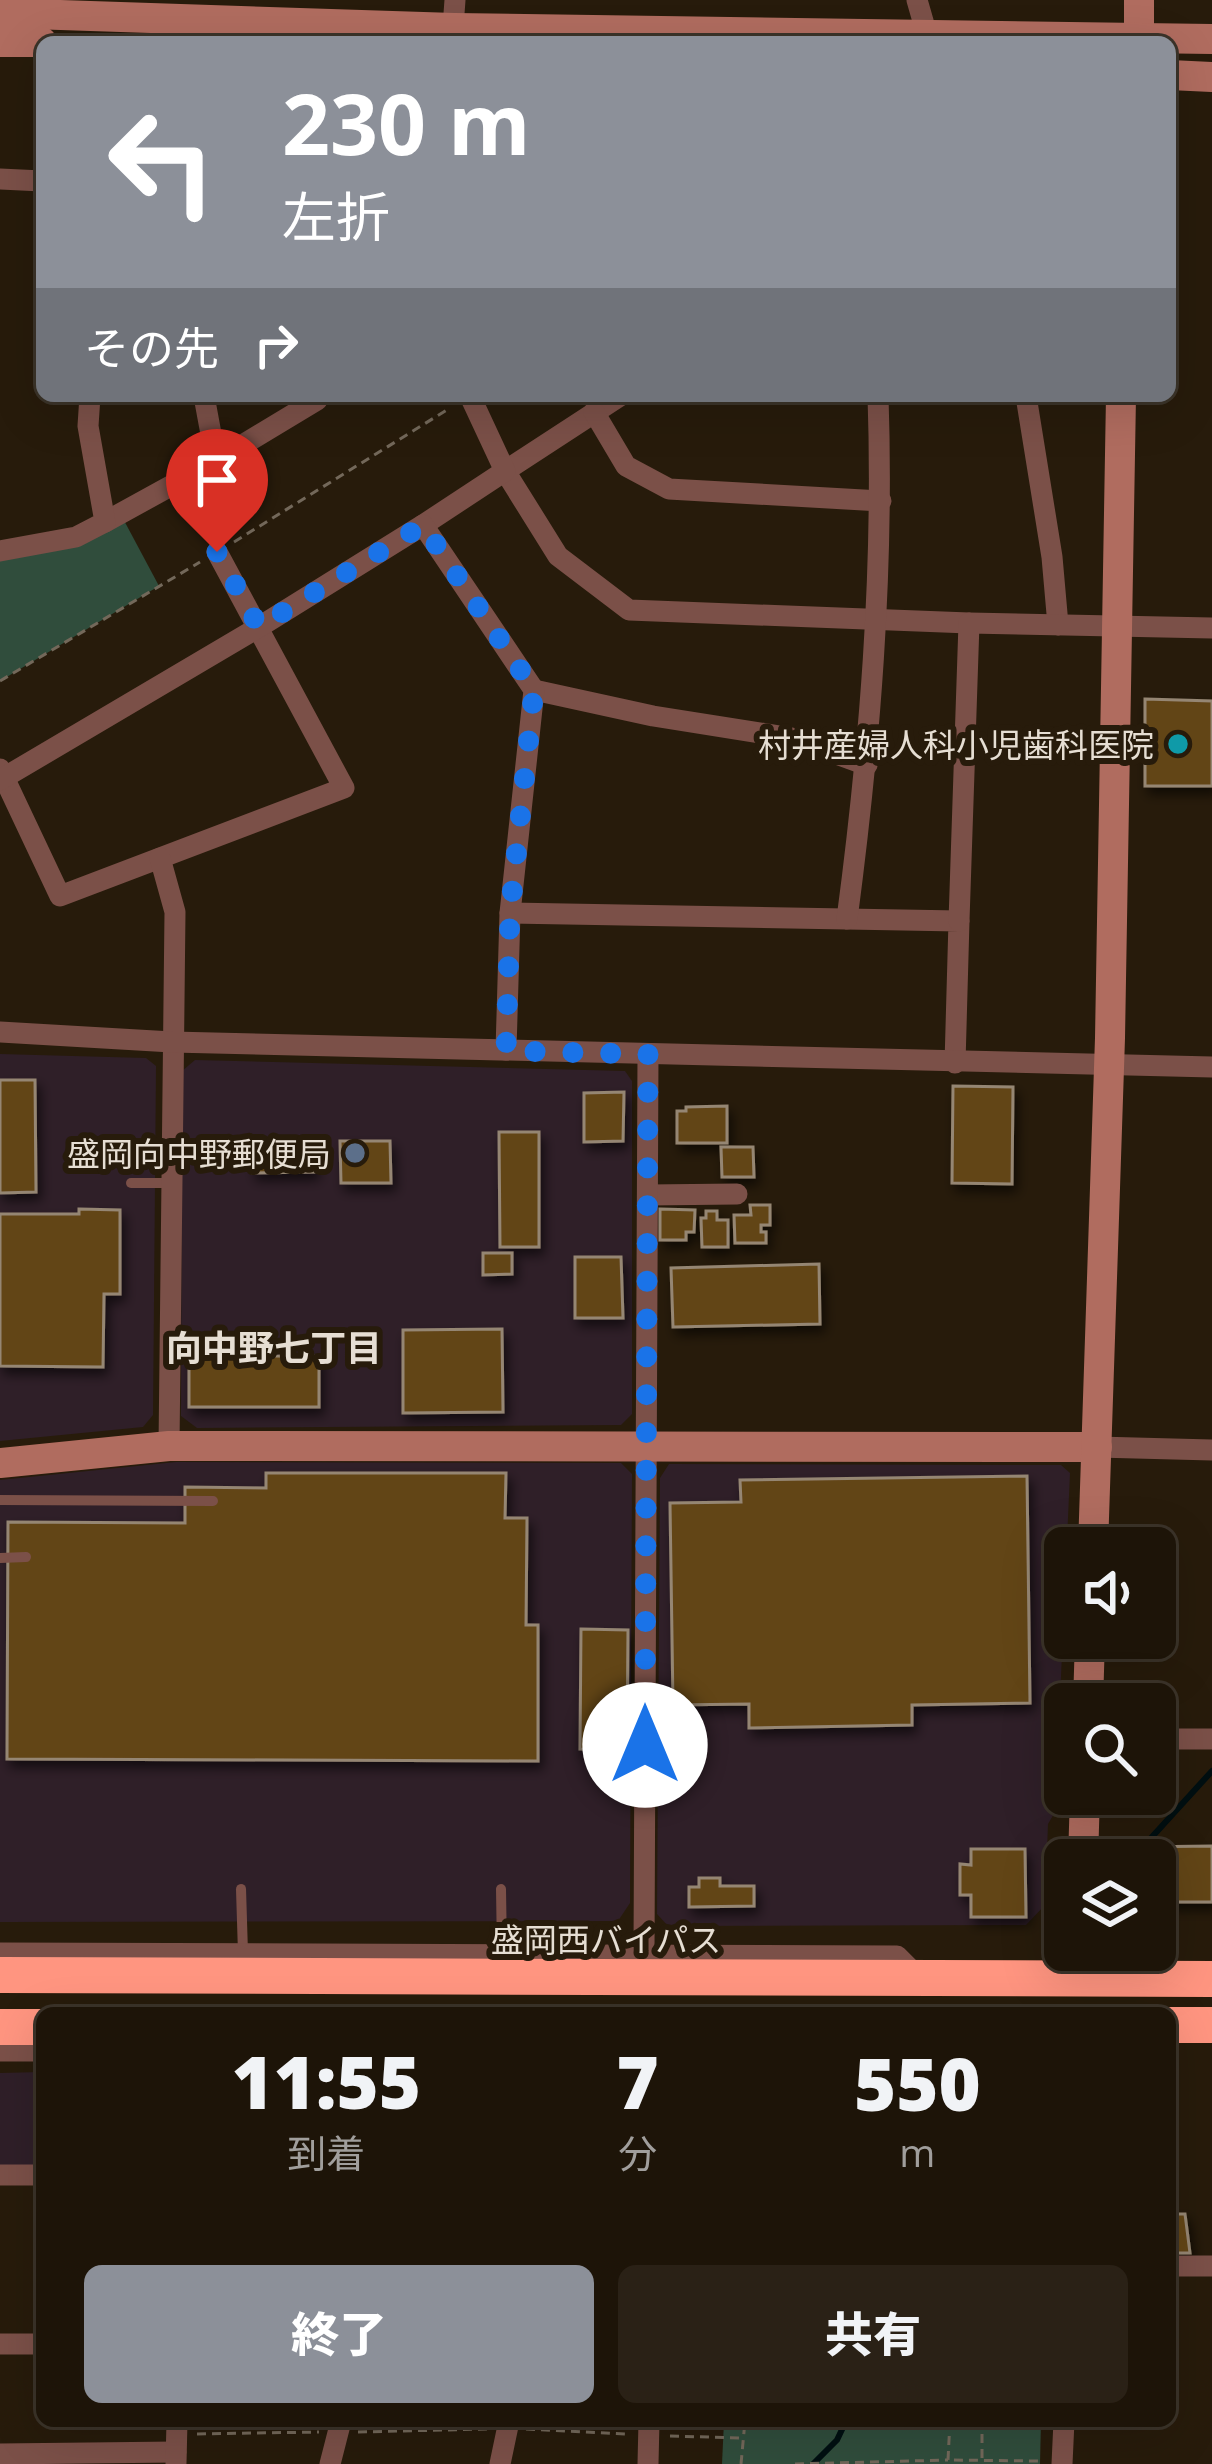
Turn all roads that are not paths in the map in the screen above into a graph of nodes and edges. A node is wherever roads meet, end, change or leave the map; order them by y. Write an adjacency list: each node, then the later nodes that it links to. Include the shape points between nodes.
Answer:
1 (917, 0): 5 (street)
2 (1139, 0): 7 (street)
3 (0, 13): 4 (street)
4 (454, 23): 5 (street)
5 (927, 35): 6 (street)
6 (969, 36)
7 (1139, 36)
8 (1176, 39): 9 (street)
9 (1212, 39)
10 (0, 42): 11 (street)
11 (36, 42)
12 (1176, 75): 13 (street)
13 (1212, 77)
14 (0, 179): 15 (street)
15 (36, 181)
16 (90, 402): 28 (street)
17 (205, 402): 25 (street)
18 (314, 402): 25 (street)
19 (473, 402): 26 (street)
20 (610, 402): 24 (street)
21 (878, 402): 27 (street)
22 (1027, 402): 34 (street)
23 (1121, 402): 35 (street)
24 (594, 412): 26 (street); 27 (street, via 626,466 670,489)
25 (216, 460): 28 (street)
26 (505, 471): 29 (street); 32 (street, via 557,556 629,610)
27 (881, 501): 32 (street)
28 (105, 522): 30 (street, via 76,537)
29 (423, 525): 36 (street); 38 (street)
30 (0, 551)
31 (217, 552): 36 (street)
32 (877, 617): 33 (street); 39 (street)
33 (969, 623): 34 (street); 44 (street)
34 (1058, 625): 35 (street)
35 (1118, 626): 37 (street); 49 (street)
36 (259, 627): 40 (street); 41 (street, via 344,788)
37 (1212, 628)
38 (534, 690): 39 (street, via 792,738); 42 (street)
39 (867, 765): 43 (street)
40 (2, 775): 41 (street, via 60,896)
41 (160, 858): 46 (street, via 175,912)
42 (510, 913): 43 (street); 47 (street)
43 (847, 919): 44 (street)
44 (959, 921): 50 (street)
45 (0, 1033): 46 (street)
46 (172, 1042): 47 (street); 53 (street)
47 (506, 1051): 48 (street)
48 (648, 1054): 50 (street); 55 (street)
49 (1110, 1063): 50 (street); 51 (street); 57 (street)
50 (955, 1064)
51 (1212, 1067)
52 (131, 1183): 53 (lane)
53 (171, 1183): 56 (street)
54 (737, 1194): 55 (street)
55 (648, 1195): 58 (street)
56 (169, 1446): 58 (street); 60 (street)
57 (1097, 1447): 58 (street); 59 (street); 63 (street)
58 (647, 1448): 71 (street)
59 (1212, 1450)
60 (0, 1462)
61 (0, 1500): 62 (lane)
62 (213, 1501)
63 (1094, 1527)
64 (26, 1557): 65 (lane)
65 (0, 1558)
66 (1176, 1739): 67 (street)
67 (1212, 1739)
68 (501, 1888): 70 (lane)
69 (241, 1889): 73 (lane)
70 (502, 1952): 71 (street); 73 (street)
71 (644, 1952): 77 (street, via 897,1956)
72 (0, 1953): 73 (street)
73 (243, 1953)
74 (1044, 1966): 77 (highway, 盛岡西バイパス)
75 (1150, 1971): 78 (highway, 盛岡西バイパス)
76 (0, 1975): 77 (highway, 盛岡西バイパス)
77 (920, 1978)
78 (1212, 1979)
79 (1176, 2025): 80 (highway)
80 (1212, 2025)
81 (0, 2027): 82 (highway)
82 (36, 2027)
83 (0, 2051): 84 (street)
84 (36, 2051)
85 (0, 2175): 86 (street)
86 (36, 2175)
87 (1176, 2266): 88 (street)
88 (1212, 2266)
89 (0, 2344): 90 (street)
90 (36, 2344)
91 (340, 2427): 99 (street)
92 (508, 2427): 100 (street)
93 (1063, 2427): 98 (street)
94 (649, 2428): 101 (street)
95 (177, 2443): 97 (street)
96 (0, 2454): 97 (street)
97 (84, 2459)
98 (1056, 2463)
99 (330, 2464)
100 (500, 2464)
101 (648, 2464)

